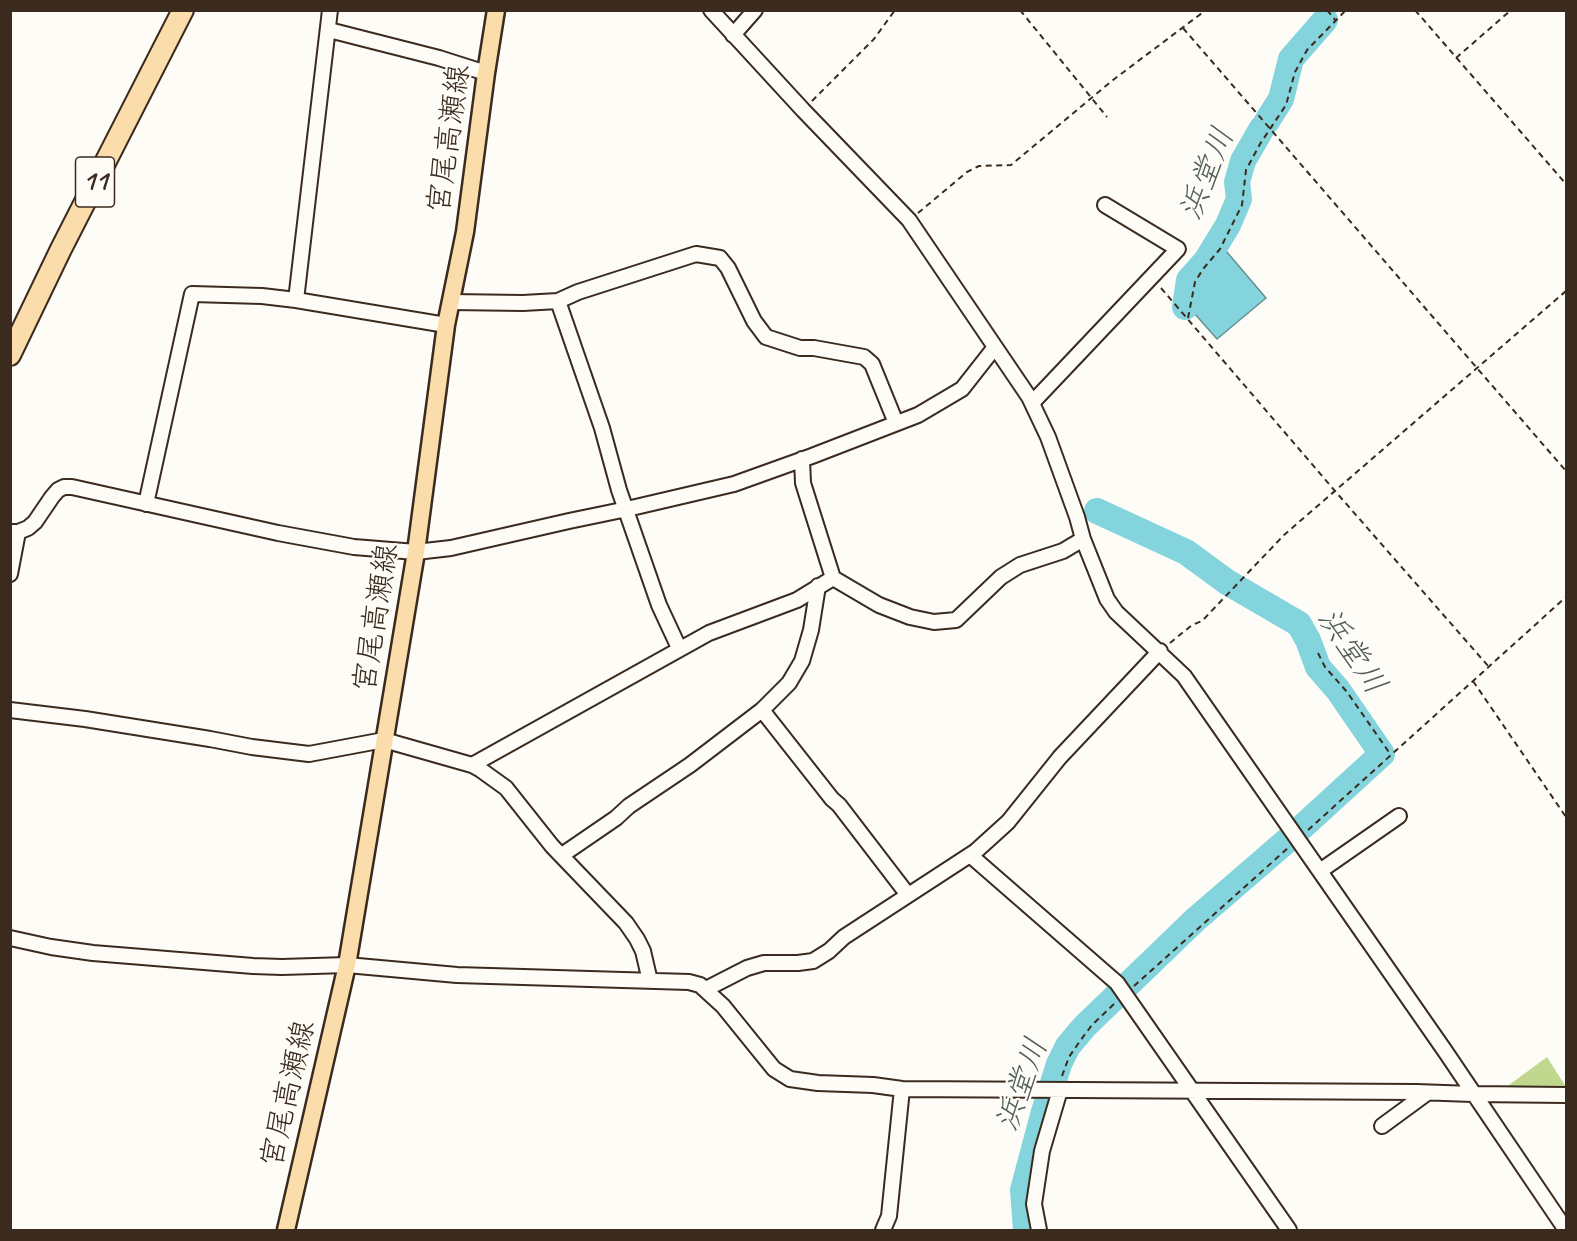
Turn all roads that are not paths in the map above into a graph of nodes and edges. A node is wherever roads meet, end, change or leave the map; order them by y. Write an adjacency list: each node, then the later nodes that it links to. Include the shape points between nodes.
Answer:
1 (183, 10): 15 (highway, 11)
2 (330, 10): 6 (street)
3 (496, 10): 8 (main road, 宮尾高瀬線)
4 (711, 10): 7 (street)
5 (755, 10): 7 (street)
6 (329, 30): 8 (street); 10 (street)
7 (733, 35): 14 (street, via 909,220)
8 (486, 73): 12 (main road, 宮尾高瀬線, via 465,232)
9 (1105, 205): 16 (street, via 1178,249)
10 (296, 300): 13 (street); 19 (street, via 192,294)
11 (558, 301): 12 (street); 17 (street, via 696,254 720,258 766,337 800,348 864,357 872,364); 20 (street)
12 (451, 302): 13 (main road, 宮尾高瀬線)
13 (446, 325): 23 (main road, 宮尾高瀬線)
14 (995, 347): 16 (street); 17 (street, via 962,389)
15 (10, 355)
16 (1032, 403): 22 (street, via 1048,437)
17 (896, 423): 18 (street)
18 (802, 459): 20 (street, via 734,484); 25 (street, via 803,483)
19 (146, 504): 21 (street, via 64,487 35,522); 23 (street, via 343,545)
20 (626, 509): 23 (street, via 452,548); 27 (street, via 659,605)
21 (14, 532): 24 (street)
22 (1083, 539): 25 (street, via 1001,577 956,620 934,622 910,617 879,605); 28 (street, via 1107,599)
23 (416, 552): 31 (main road, 宮尾高瀬線)
24 (10, 574)
25 (833, 578): 26 (street)
26 (818, 586): 27 (street, via 797,600); 30 (street, via 802,661 789,683)
27 (679, 648): 32 (street)
28 (1160, 651): 35 (street, via 1060,757 1008,822); 36 (street, via 1184,676)
29 (10, 710): 31 (street, via 309,754)
30 (762, 710): 34 (street); 37 (street)
31 (384, 740): 32 (street); 39 (main road, 宮尾高瀬線)
32 (472, 765): 34 (street, via 506,789)
33 (1400, 816): 36 (street)
34 (562, 855): 40 (street, via 638,939)
35 (970, 855): 37 (street); 44 (street, via 1121,988)
36 (1320, 871): 46 (street)
37 (908, 895): 41 (street, via 813,961 764,963)
38 (10, 938): 39 (street, via 93,953 253,966)
39 (347, 965): 40 (street, via 457,975); 49 (main road, 宮尾高瀬線)
40 (650, 981): 41 (street, via 689,982)
41 (706, 989): 42 (street, via 782,1075 803,1082)
42 (902, 1089): 43 (street); 50 (street, via 889,1216)
43 (1054, 1090): 44 (street); 51 (street, via 1034,1204)
44 (1191, 1090): 45 (street); 52 (street)
45 (1427, 1093): 46 (street); 48 (street)
46 (1473, 1094): 47 (street); 53 (street)
47 (1566, 1095)
48 (1382, 1126)
49 (286, 1230)
50 (883, 1230)
51 (1039, 1230)
52 (1289, 1230)
53 (1566, 1230)

